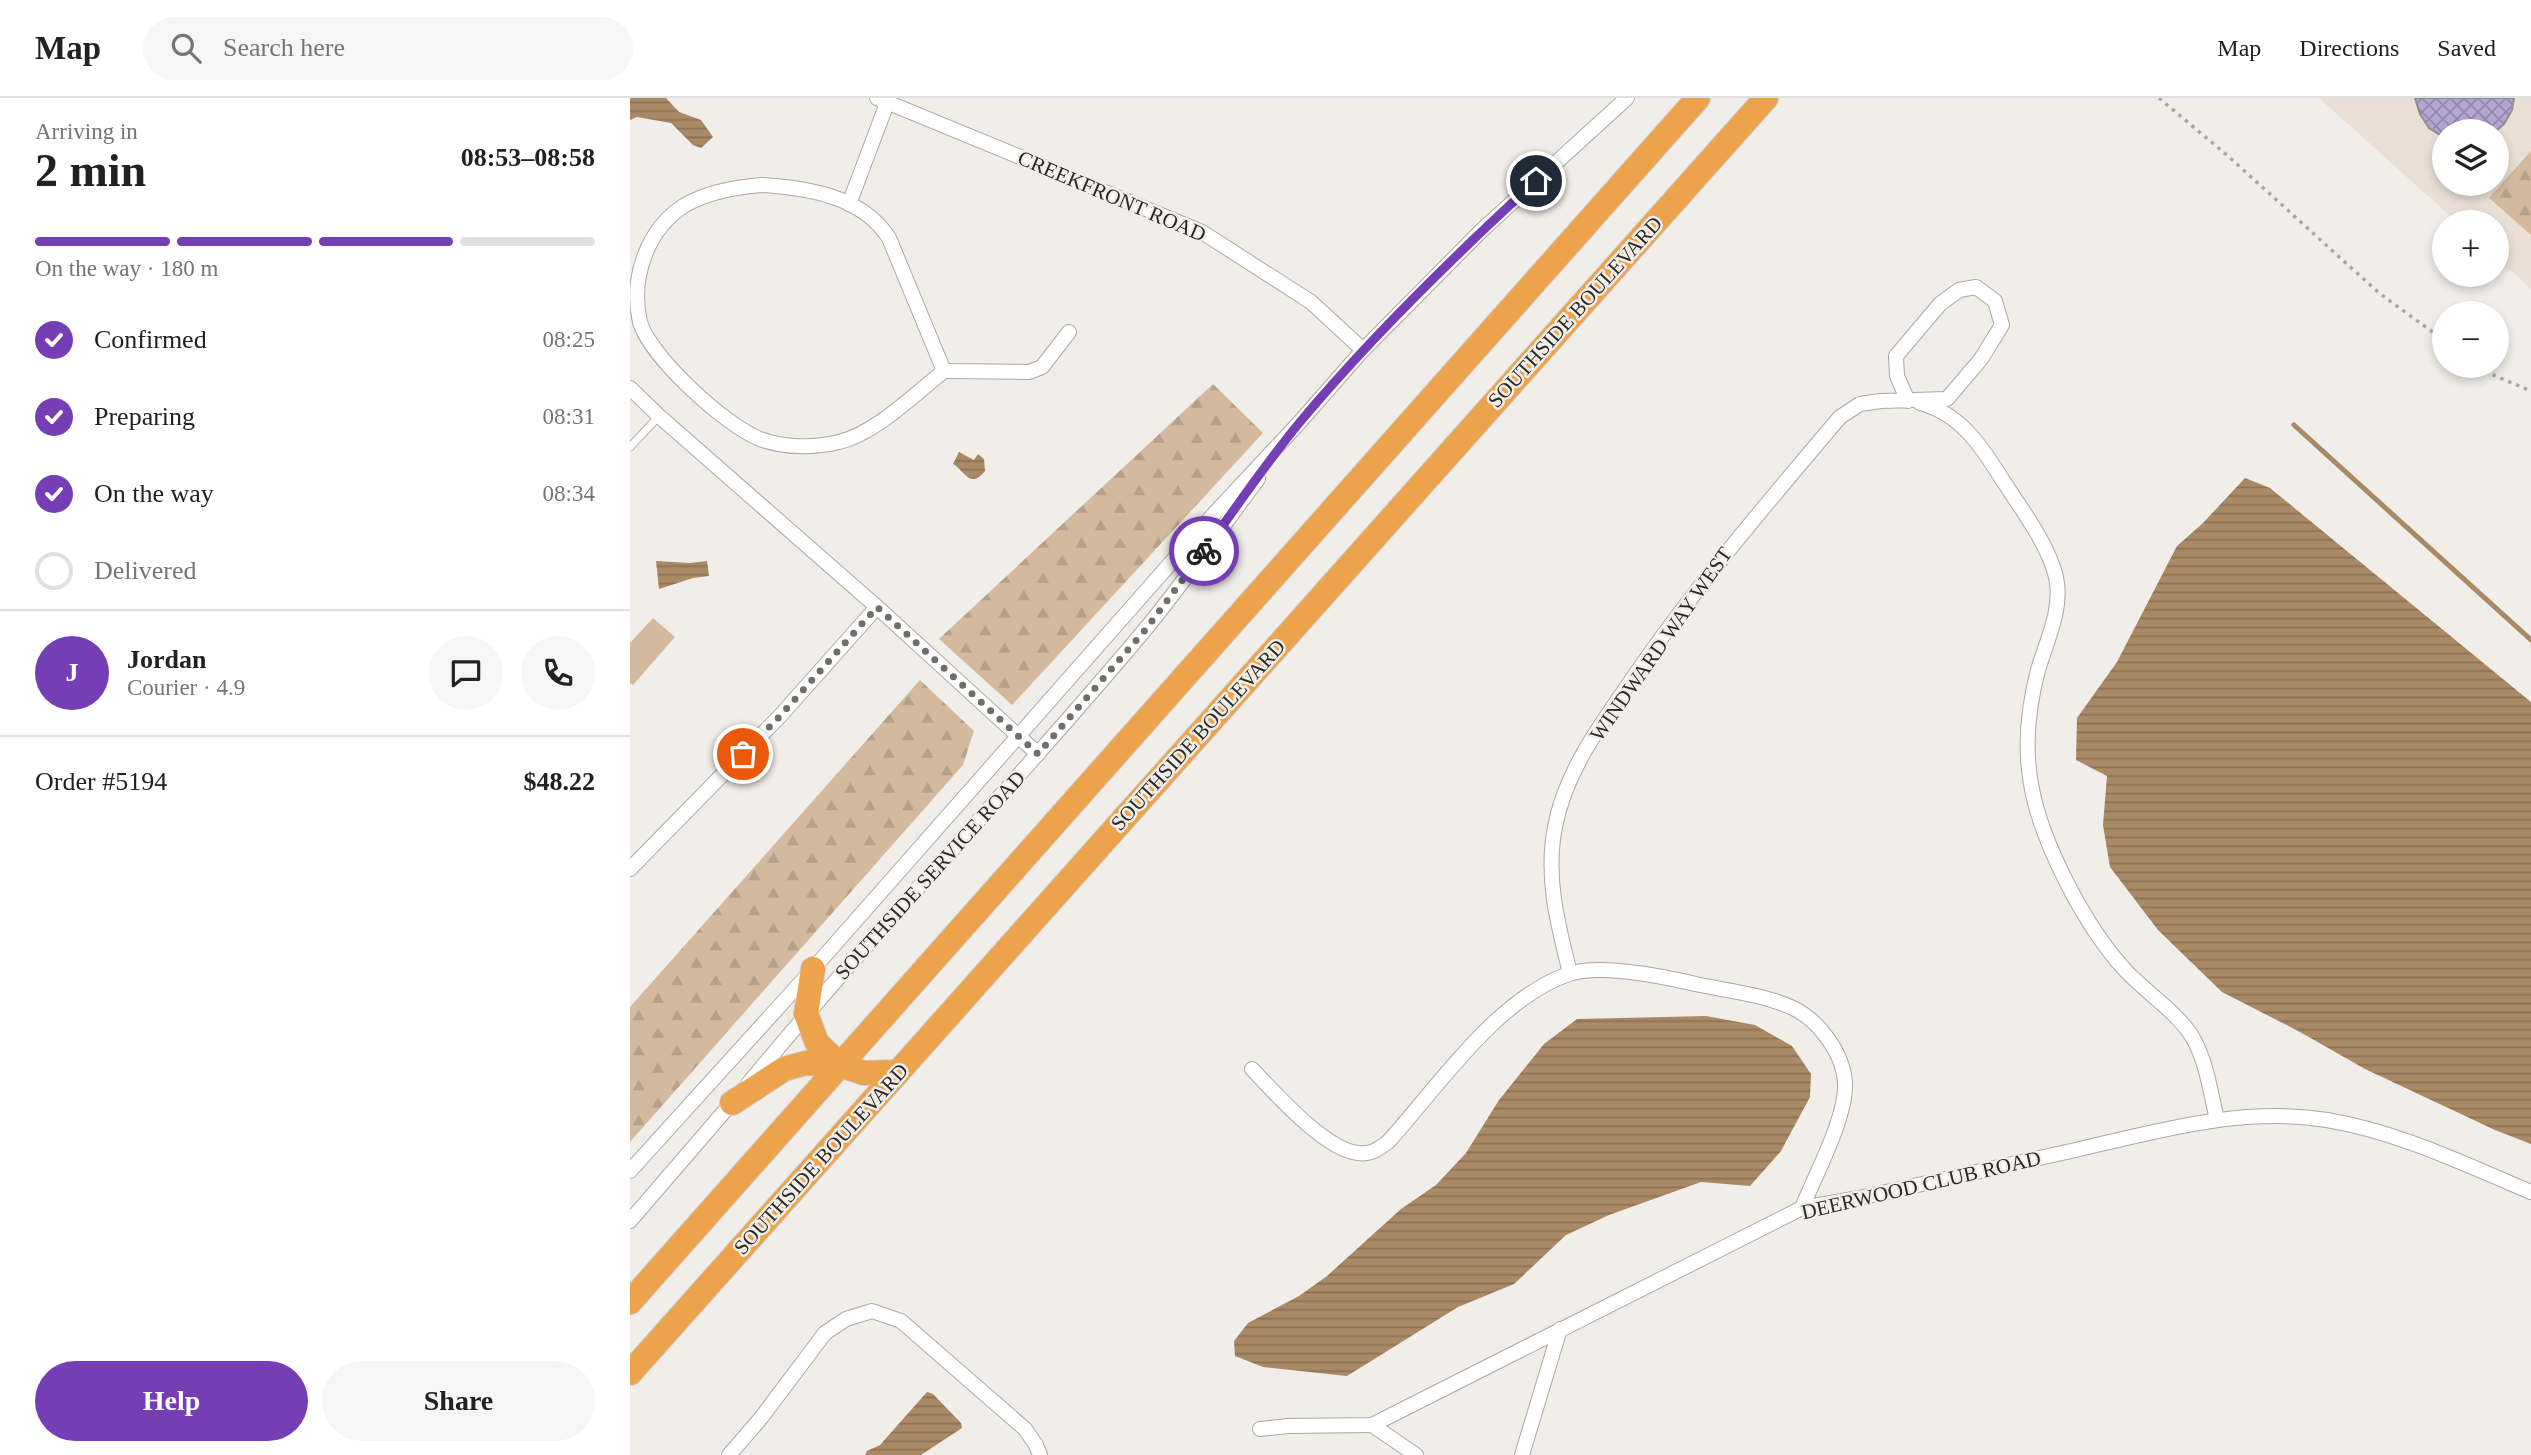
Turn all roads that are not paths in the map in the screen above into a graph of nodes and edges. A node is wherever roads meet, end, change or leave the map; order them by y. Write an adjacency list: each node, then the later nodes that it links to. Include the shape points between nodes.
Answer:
1 (1627, 98): 7 (street, SOUTHSIDE SERVICE ROAD, via 1481,231)
2 (1699, 98): 21 (highway)
3 (1766, 98): 23 (highway, SOUTHSIDE BOULEVARD)
4 (885, 100): 5 (street); 7 (street, CREEKFRONT ROAD, via 1202,232 1311,302)
5 (849, 204): 8 (street, via 870,216 889,238); 8 (street, via 822,193 762,186 726,190 685,206 658,230 641,263 640,323 650,342 668,366 744,432 797,446 840,442 869,429)
6 (1069, 332): 8 (street, via 1042,367 1029,372)
7 (1363, 350): 12 (street, SOUTHSIDE SERVICE ROAD)
8 (944, 371)
9 (630, 388): 11 (street)
10 (1908, 401): 10 (street, WINDWARD WAY WEST, via 1897,376 1896,356 1940,304 1959,289 1976,287 1995,301 2002,325 1982,359 1947,398); 19 (street, WINDWARD WAY WEST, via 1860,404 1840,417 1676,615 1576,767 1554,828 1550,879); 25 (street, via 1941,411 1961,424 1986,454 2050,559 2056,580 2055,617 2027,717 2026,747 2042,825 2097,935 2120,965 2191,1035 2204,1060)
11 (659, 416): 13 (lane); 14 (street)
12 (1298, 424): 15 (street, SOUTHSIDE SERVICE ROAD); 16 (street, SOUTHSIDE SERVICE ROAD, via 1146,629)
13 (630, 447)
14 (877, 607): 15 (street); 17 (street, via 780,716)
15 (1017, 735): 16 (street); 18 (street, SOUTHSIDE SERVICE ROAD)
16 (1038, 754): 20 (street, SOUTHSIDE SERVICE ROAD)
17 (630, 869)
18 (813, 969): 20 (highway); 26 (street, SOUTHSIDE SERVICE ROAD)
19 (1570, 973): 22 (street, via 1504,1012 1388,1142 1372,1153 1356,1154 1309,1127); 28 (street, via 1614,970 1771,1000 1793,1008 1820,1027 1834,1046 1845,1084 1835,1129)
20 (806, 1014): 21 (highway, via 817,1043); 24 (street, SOUTHSIDE SERVICE ROAD)
21 (840, 1065): 23 (highway, via 864,1073); 24 (highway, via 806,1063 784,1069); 30 (highway)
22 (1252, 1069)
23 (898, 1072): 32 (highway, SOUTHSIDE BOULEVARD)
24 (732, 1103): 29 (street, SOUTHSIDE SERVICE ROAD)
25 (2217, 1119): 27 (street, DEERWOOD CLUB ROAD, via 2295,1116 2381,1132); 28 (street, DEERWOOD CLUB ROAD)
26 (630, 1171)
27 (2531, 1192)
28 (1802, 1208): 31 (street, DEERWOOD CLUB ROAD)
29 (630, 1221)
30 (630, 1302)
31 (1560, 1328): 33 (street, DEERWOOD CLUB ROAD); 38 (street)
32 (630, 1373)
33 (1373, 1425): 34 (street, DEERWOOD CLUB ROAD); 37 (street)
34 (1260, 1429)
35 (729, 1455): 36 (street, via 825,1332 872,1311 901,1321 1026,1429)
36 (1040, 1455)
37 (1416, 1455)
38 (1522, 1455)

